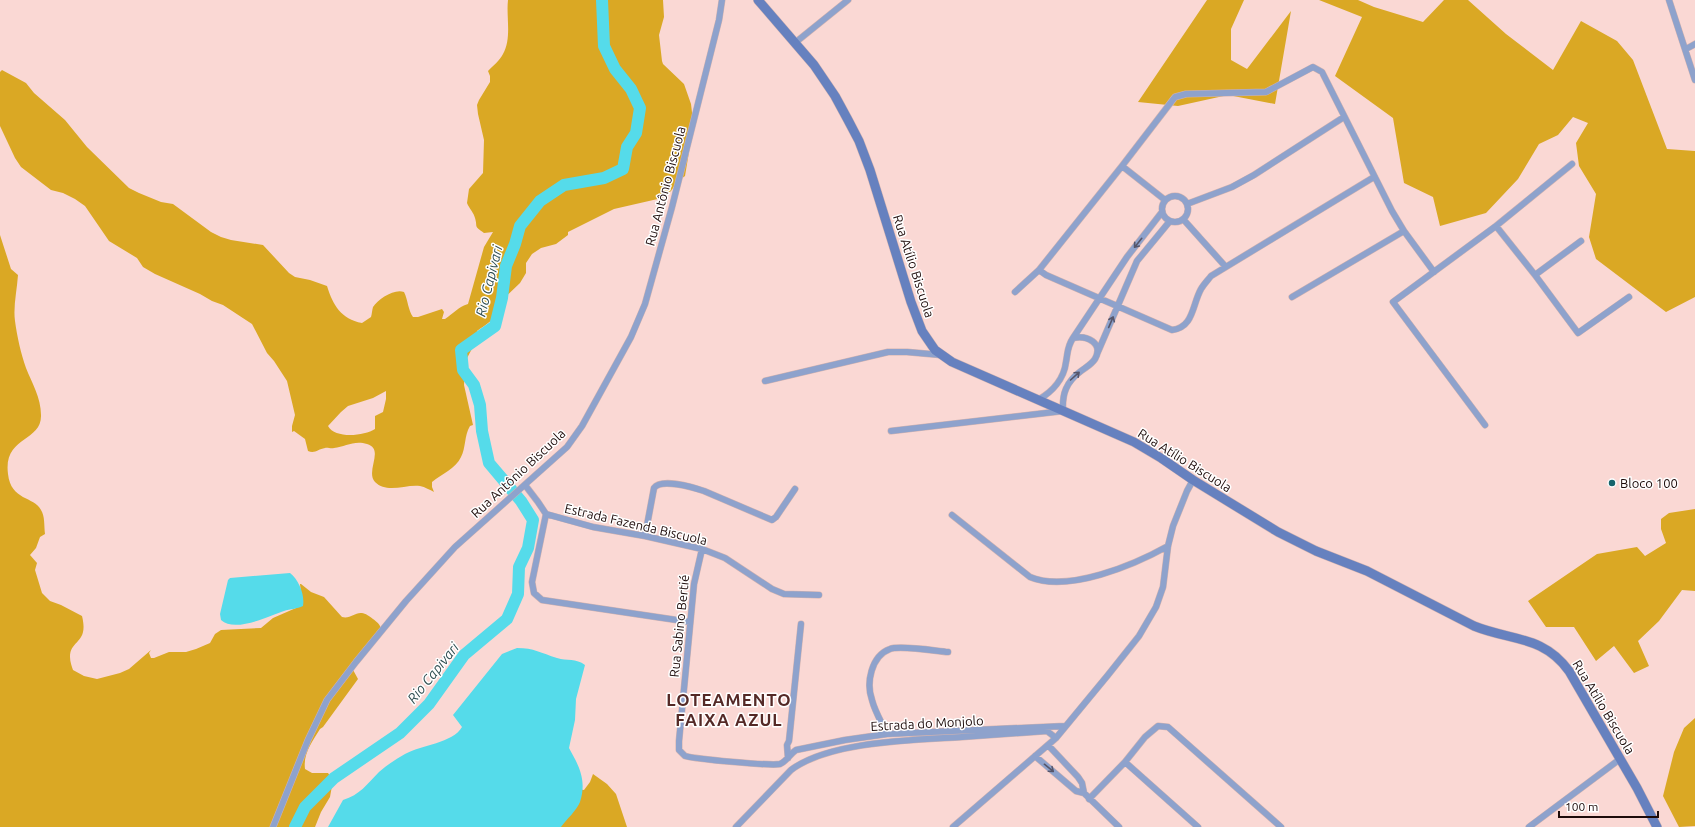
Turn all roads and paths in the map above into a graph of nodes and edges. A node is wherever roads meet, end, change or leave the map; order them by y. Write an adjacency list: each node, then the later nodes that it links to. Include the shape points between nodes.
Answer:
1 (722, 0): 39 (street, Rua Antônio Biscuola, via 672,208 642,310 631,337 582,426 567,447)
2 (758, 0): 5 (street, Rua Atílio Biscuola)
3 (848, 0): 5 (street)
4 (1670, 0): 7 (street)
5 (796, 42): 31 (street, Rua Atílio Biscuola, via 825,80 859,141 910,302 922,331)
6 (1695, 44): 7 (street)
7 (1686, 49): 8 (street)
8 (1695, 80)
9 (1344, 117): 11 (street, via 1322,72 1312,67 1266,92 1186,94 1175,97); 12 (street); 14 (street, via 1254,175 1232,187)
10 (1572, 164): 18 (street)
11 (1122, 166): 13 (street); 22 (street)
12 (1374, 177): 19 (street); 21 (street)
13 (1165, 200): 14 (street, via 1177,196); 15 (street)
14 (1187, 204): 16 (street, via 1188,212)
15 (1162, 212): 17 (street); 28 (street, one-way to 28, via 1127,257)
16 (1183, 219): 17 (street, via 1177,222); 21 (street)
17 (1170, 221): 29 (street, via 1137,261)
18 (1496, 226): 23 (street); 24 (street)
19 (1404, 231): 23 (street); 26 (street)
20 (1581, 241): 24 (street)
21 (1225, 266): 29 (street, via 1211,276 1201,289 1187,323 1180,329 1172,330)
22 (1039, 270): 25 (street); 28 (street)
23 (1434, 272): 36 (street, via 1393,302)
24 (1535, 275): 27 (street, via 1578,333)
25 (1015, 292)
26 (1292, 297)
27 (1629, 297)
28 (1100, 298): 29 (street); 30 (street)
29 (1118, 306): 32 (street, one-way to 29)
30 (1073, 338): 32 (street, via 1088,338 1094,342 1097,349); 34 (street, via 1068,344 1063,374 1050,392)
31 (941, 356): 33 (street, via 888,352); 34 (street, Rua Atílio Biscuola)
32 (1096, 357): 35 (street, one-way to 32, via 1064,391 1071,379)
33 (765, 381)
34 (1038, 400): 35 (street, Rua Atílio Biscuola)
35 (1063, 411): 37 (street); 38 (street, Rua Atílio Biscuola, via 1134,442)
36 (1485, 425)
37 (891, 431)
38 (1193, 480): 44 (street, via 1173,526); 58 (street, Rua Atílio Biscuola, via 1298,543 1367,571 1474,626 1535,643 1548,650 1569,671)
39 (522, 487): 41 (street, Estrada Fazenda Biscuola); 62 (street, Rua Antônio Biscuola, via 455,547 406,601 327,700 308,740)
40 (795, 489): 43 (street, via 776,518 772,520 693,487 662,483 654,488)
41 (546, 514): 43 (street, Estrada Fazenda Biscuola, via 593,527); 47 (street, via 532,582 534,593 542,600)
42 (952, 515): 44 (street, via 1030,577 1041,581 1076,581 1124,568)
43 (645, 536): 45 (street, Estrada Fazenda Biscuola)
44 (1168, 546): 50 (street, via 1163,587 1139,636)
45 (702, 549): 46 (street, Estrada Fazenda Biscuola, via 725,558 784,594); 47 (street, Rua Sabino Bertié, via 694,584)
46 (818, 595)
47 (690, 622): 55 (street, Rua Sabino Bertié, via 679,741)
48 (801, 624): 53 (street)
49 (948, 652): 51 (street, via 899,648 890,649 877,658 872,666 871,700)
50 (1065, 726): 51 (street, Estrada do Monjolo); 52 (street)
51 (886, 734): 56 (street, Estrada do Monjolo, via 845,740)
52 (1056, 738): 54 (street); 63 (street, via 1046,731 912,740 862,746 815,756 791,770)
53 (789, 741): 56 (street); 56 (street, via 787,745)
54 (1048, 745): 57 (street); 60 (street, via 1078,777)
55 (682, 753): 56 (street, Estrada do Monjolo, via 689,757 770,765 784,762)
56 (792, 754)
57 (1035, 756): 60 (street, one-way to 60, via 1076,791); 64 (street)
58 (1620, 759): 68 (street); 69 (street, Rua Atílio Biscuola)
59 (1125, 762): 61 (street); 66 (street); 67 (street, via 1145,737 1158,726 1168,727)
60 (1084, 793): 61 (street)
61 (1089, 799): 65 (street)
62 (274, 827)
63 (736, 827)
64 (953, 827)
65 (1119, 827)
66 (1198, 827)
67 (1281, 827)
68 (1529, 827)
69 (1657, 827)

